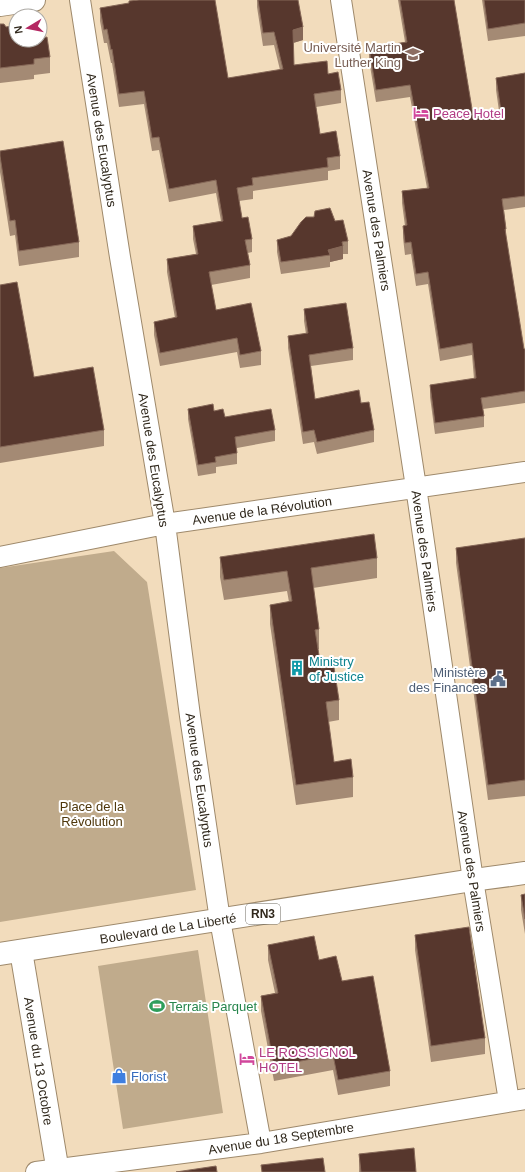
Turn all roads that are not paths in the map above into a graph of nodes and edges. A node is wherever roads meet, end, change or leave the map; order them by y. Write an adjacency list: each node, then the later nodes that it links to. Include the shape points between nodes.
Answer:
1 (34, 0): 4 (main road)
2 (80, 0): 7 (street, Avenue des Eucalyptus)
3 (341, 0): 6 (street, Avenue des Palmiers)
4 (0, 5)
5 (525, 472): 6 (street, Avenue de la Révolution)
6 (416, 487): 7 (street, Avenue de la Révolution); 10 (street, Avenue des Palmiers)
7 (165, 524): 8 (street, Avenue de la Révolution); 11 (street, Avenue des Eucalyptus)
8 (0, 557)
9 (525, 873): 10 (main road, Boulevard de La Liberté / RN3)
10 (473, 880): 11 (main road, Boulevard de La Liberté / RN3); 13 (street, Avenue des Palmiers)
11 (220, 920): 12 (main road, Boulevard de La Liberté / RN3); 14 (street, Avenue des Eucalyptus)
12 (10, 952): 15 (main road, Avenue du 13 Octobre)
13 (517, 1100): 14 (street, Avenue du 18 Septembre)
14 (261, 1143): 15 (street, Avenue du 18 Septembre)
15 (50, 1171)

